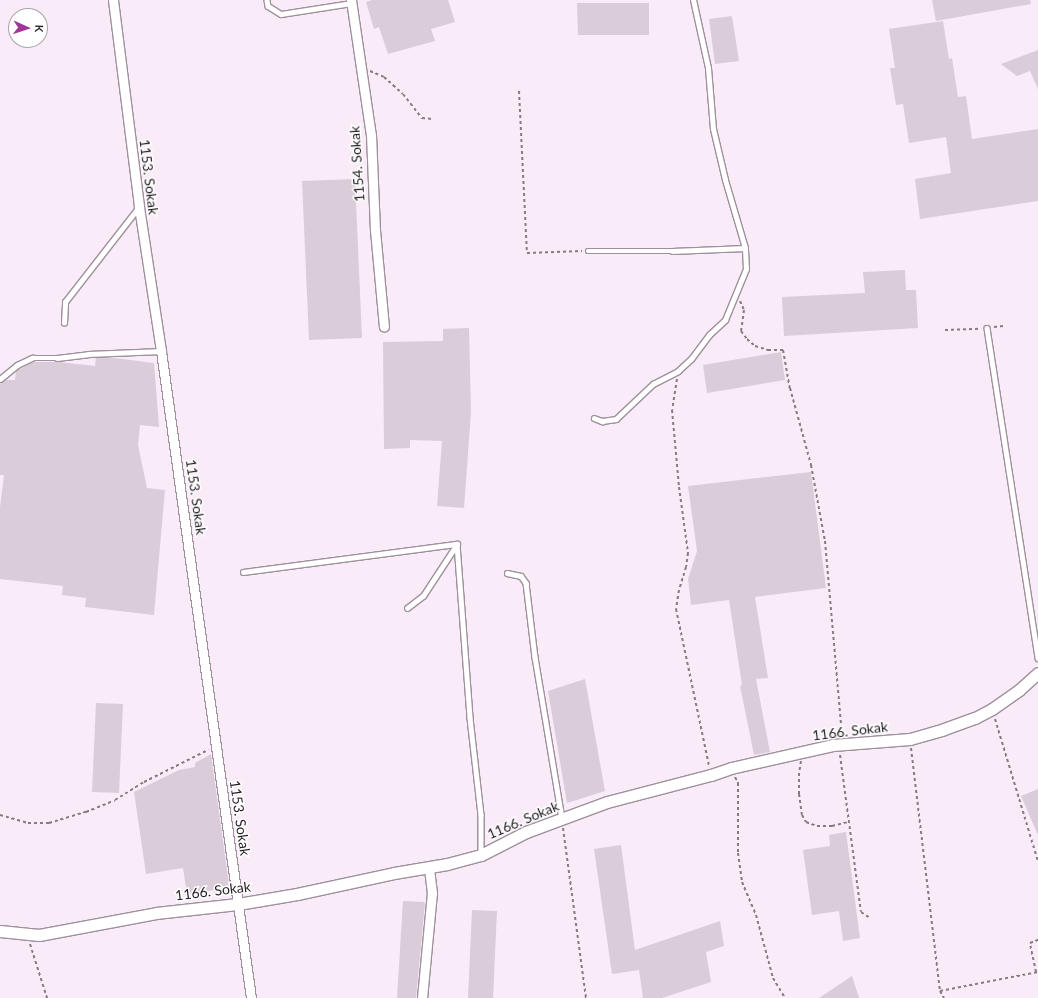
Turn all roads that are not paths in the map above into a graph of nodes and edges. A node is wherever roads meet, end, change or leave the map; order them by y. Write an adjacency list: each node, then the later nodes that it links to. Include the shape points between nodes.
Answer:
1 (113, 0): 5 (street, 1153. Sokak)
2 (267, 0): 4 (lane, via 268,6 281,14)
3 (693, 0): 6 (lane, via 708,68 713,129)
4 (351, 2): 9 (street, 1154. Sokak, via 371,135 375,230)
5 (139, 207): 8 (lane, via 65,302); 11 (street, 1153. Sokak)
6 (745, 248): 7 (lane); 13 (lane, via 746,269 725,320 709,335 691,359 678,371 653,384 616,419 602,421)
7 (588, 251)
8 (64, 323)
9 (384, 327)
10 (987, 328): 18 (lane)
11 (161, 351): 12 (lane, via 32,358 17,365); 23 (street, 1153. Sokak)
12 (0, 379)
13 (594, 418)
14 (457, 544): 15 (lane); 17 (lane, via 423,596); 21 (lane, via 470,718 482,815)
15 (243, 572)
16 (507, 573): 20 (lane, via 521,576 526,583 535,657)
17 (407, 608)
18 (1038, 658)
19 (1038, 673): 20 (street, 1166. Sokak, via 992,709 944,729 910,739 843,745 731,768 607,802)
20 (562, 819): 21 (street, 1166. Sokak, via 526,832)
21 (481, 855): 22 (street, 1166. Sokak)
22 (429, 867): 23 (street, 1166. Sokak); 26 (street, via 432,893)
23 (238, 904): 24 (street, 1166. Sokak, via 156,913 39,935); 25 (street, 1153. Sokak)
24 (0, 931)
25 (251, 998)
26 (422, 998)

